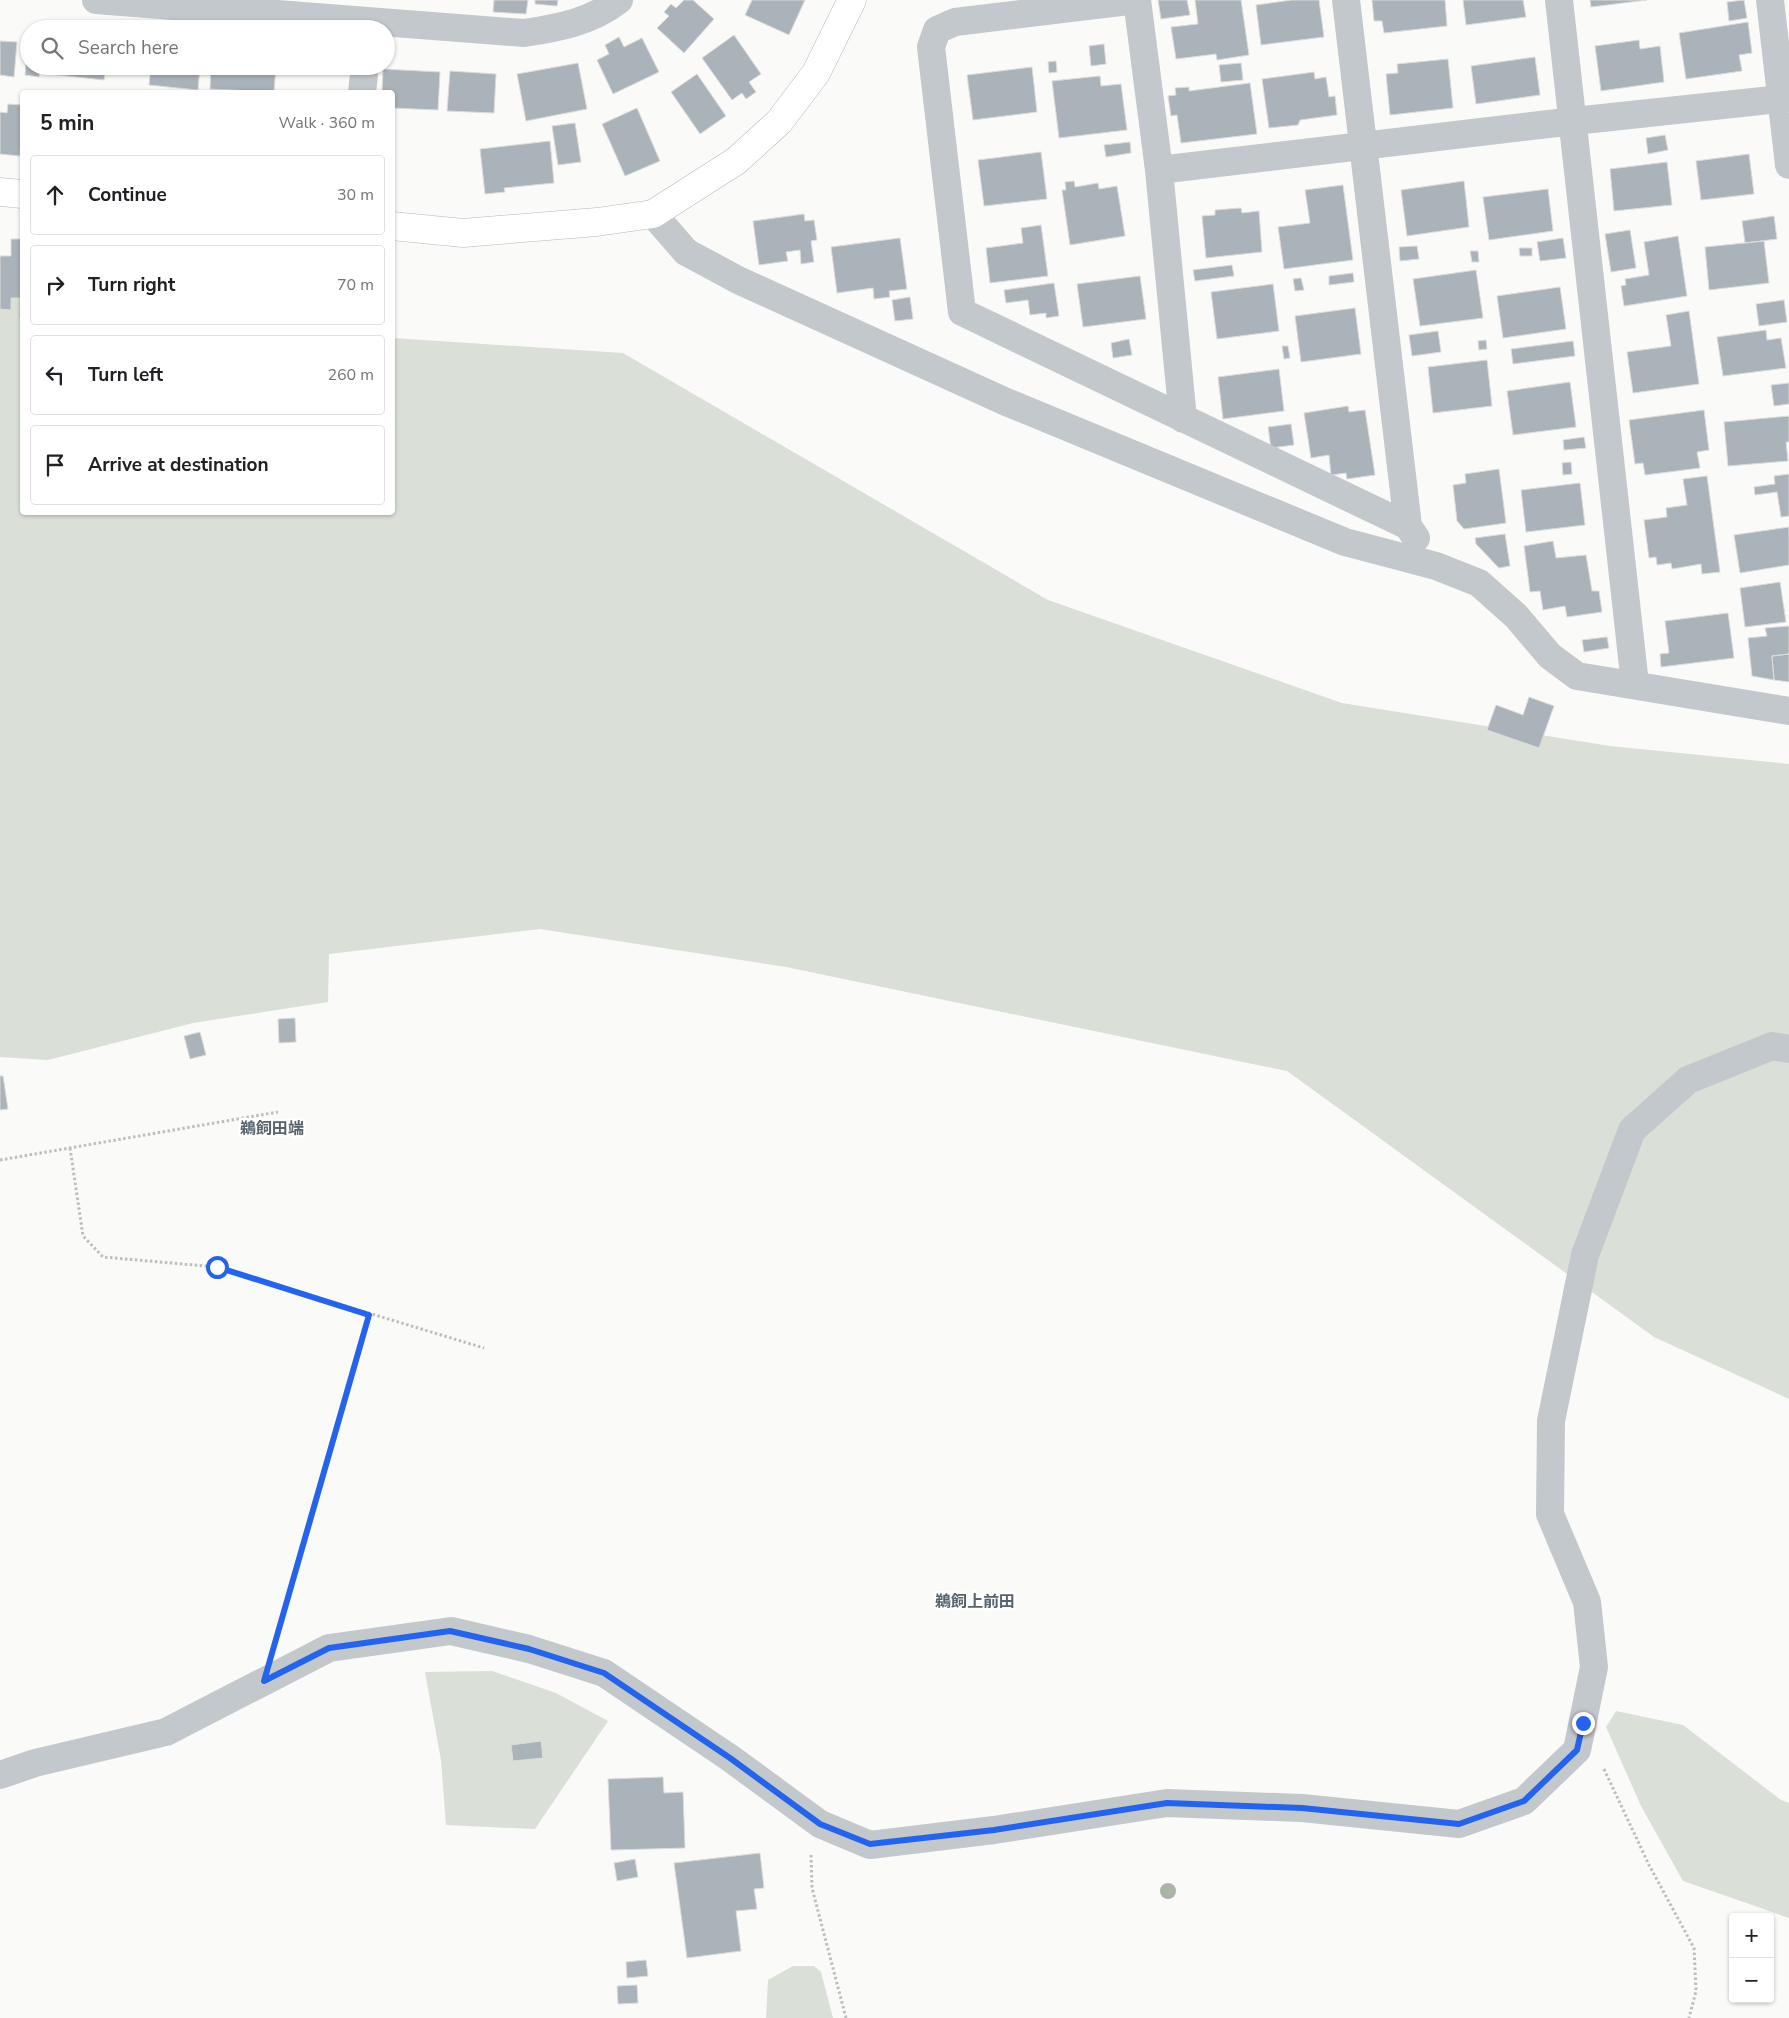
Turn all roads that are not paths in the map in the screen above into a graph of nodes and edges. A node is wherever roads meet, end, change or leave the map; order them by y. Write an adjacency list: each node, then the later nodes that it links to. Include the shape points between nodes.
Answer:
1 (96, 0): 8 (street)
2 (619, 0): 9 (street, via 605,11 563,28 524,33)
3 (852, 0): 19 (street, via 816,73 779,122 736,161)
4 (1137, 0): 16 (street); 21 (street, via 955,22 937,30 931,47 962,312)
5 (1346, 0): 14 (street)
6 (1559, 0): 13 (street)
7 (1770, 0): 12 (street)
8 (306, 20)
9 (395, 27)
10 (364, 75): 11 (street)
11 (362, 90)
12 (1785, 99): 13 (street); 15 (street)
13 (1574, 121): 14 (street); 24 (street)
14 (1362, 146): 16 (street); 22 (street)
15 (1789, 165)
16 (1159, 170): 21 (street)
17 (0, 192): 18 (street)
18 (20, 194)
19 (653, 214): 20 (street, via 463,233); 23 (street, via 686,252 738,280 1004,401 1345,542)
20 (395, 226)
21 (1184, 419): 22 (street)
22 (1408, 526): 23 (street)
23 (1436, 566): 24 (street, via 1479,583 1516,616 1550,656 1577,676)
24 (1635, 684): 25 (street)
25 (1789, 711)
26 (1789, 1049): 27 (street, via 1772,1046 1688,1080 1632,1130 1585,1255 1551,1420 1550,1514 1587,1602 1594,1668 1577,1750 1524,1801 1459,1824 1302,1808 1167,1803 994,1830 870,1844 820,1824 730,1758 604,1673 529,1649 450,1631 329,1648 166,1732 35,1763)
27 (0, 1775)

